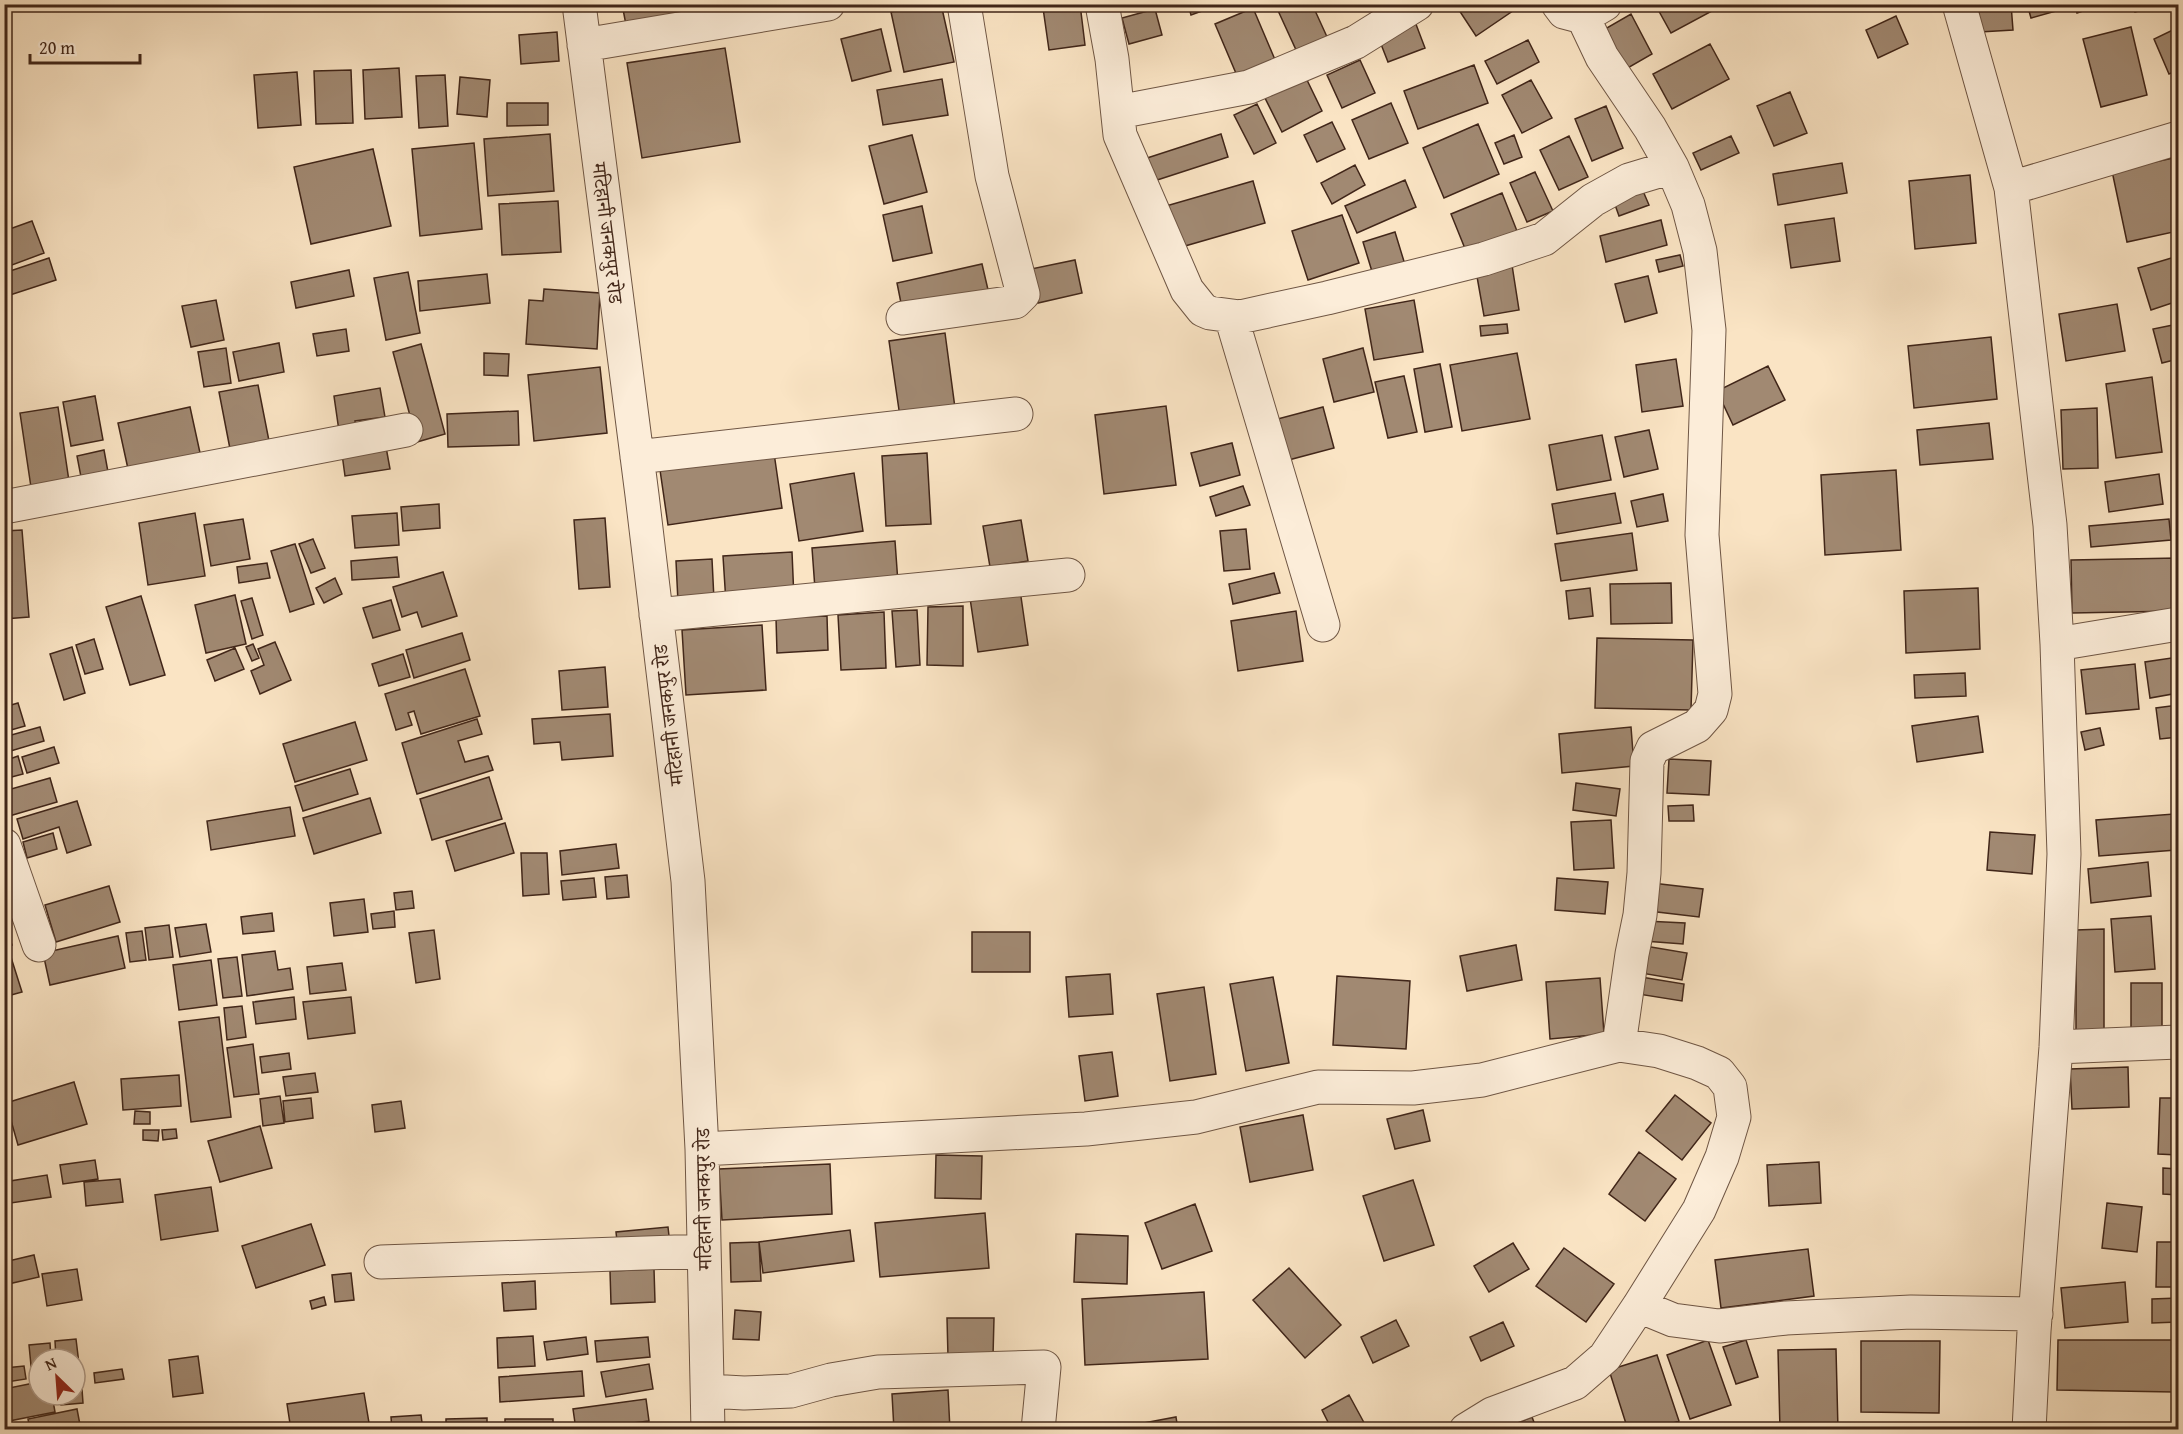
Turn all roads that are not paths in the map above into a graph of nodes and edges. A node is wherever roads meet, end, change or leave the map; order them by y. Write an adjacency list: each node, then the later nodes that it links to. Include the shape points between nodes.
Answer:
1 (579, 4): 8 (street, मटिहानी जनकपुर रोड)
2 (828, 4): 8 (street)
3 (964, 4): 14 (street, via 992,176 1023,294 1015,302)
4 (1102, 4): 9 (street)
5 (1417, 4): 9 (street, via 1356,42 1249,87)
6 (1959, 4): 12 (street)
7 (1582, 9): 11 (street, via 1602,57)
8 (584, 45): 17 (street, मटिहानी जनकपुर रोड)
9 (1118, 112): 13 (street, via 1120,135 1187,290 1203,310)
10 (2178, 138): 12 (street)
11 (1672, 166): 13 (street, via 1629,180 1602,195 1544,239 1484,259 1327,298); 27 (street, via 1700,251 1709,330 1702,535 1715,694 1711,710 1697,726 1653,748 1647,761 1640,915)
12 (2011, 188): 23 (street, via 2050,525)
13 (1231, 316): 21 (street)
14 (903, 318)
15 (1016, 414): 17 (street)
16 (406, 430): 18 (street)
17 (637, 457): 20 (street, मटिहानी जनकपुर रोड)
18 (4, 507)
19 (1068, 575): 20 (street)
20 (656, 615): 29 (street, मटिहानी जनकपुर रोड, via 688,881)
21 (1323, 624)
22 (2178, 624): 23 (street)
23 (2057, 644): 28 (street, via 2064,854)
24 (4, 845): 25 (street)
25 (39, 945)
26 (2178, 1042): 28 (street)
27 (1619, 1045): 29 (street, via 1482,1080 1413,1088 1318,1087 1196,1117 1086,1129); 32 (street, via 1659,1051 1719,1073 1730,1087 1734,1117 1699,1210)
28 (2056, 1047): 33 (street)
29 (702, 1149): 30 (street, मटिहानी जनकपुर रोड)
30 (704, 1251): 31 (street); 34 (street, मटिहानी जनकपुर रोड)
31 (381, 1262)
32 (1639, 1306): 33 (street, via 1672,1320 1719,1326 1786,1318 1911,1312); 37 (street, via 1605,1357 1575,1383 1492,1414)
33 (2036, 1314): 38 (street)
34 (708, 1391): 35 (street, मटिहानी जनकपुर रोड); 36 (street, via 791,1391 878,1372 1044,1367)
35 (708, 1430)
36 (1038, 1430)
37 (1466, 1430)
38 (2029, 1430)

